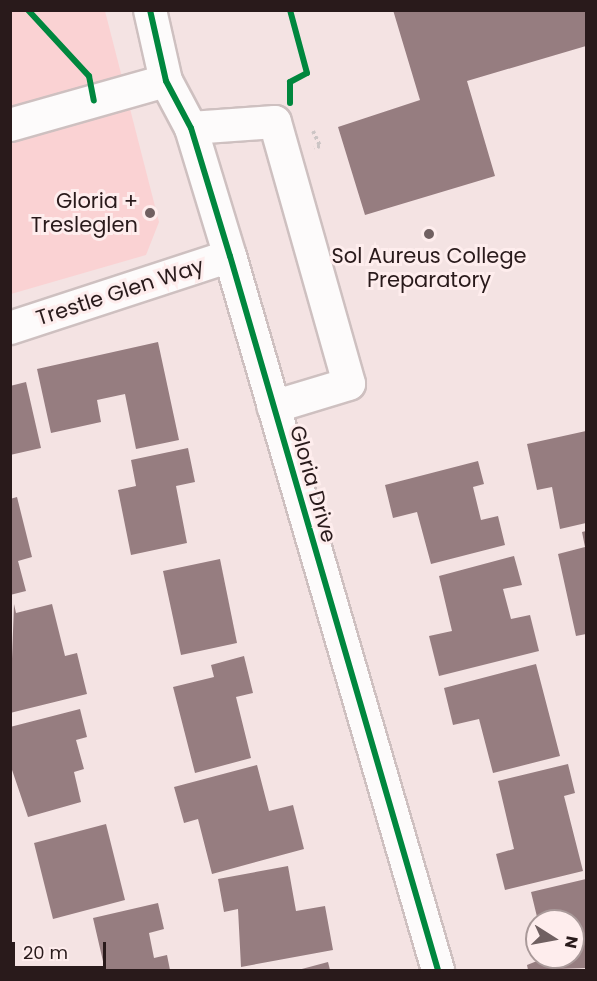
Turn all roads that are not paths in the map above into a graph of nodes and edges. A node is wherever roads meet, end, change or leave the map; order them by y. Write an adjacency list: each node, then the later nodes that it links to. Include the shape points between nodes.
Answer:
1 (150, 10): 2 (street, Gloria Drive)
2 (166, 81): 3 (street); 4 (street, Gloria Drive)
3 (10, 125)
4 (191, 128): 5 (street, Gloria Drive); 7 (street, via 275,122 349,384)
5 (230, 256): 6 (street, Trestle Glen Way); 7 (street, Gloria Drive)
6 (10, 328)
7 (273, 407): 8 (street, Gloria Drive)
8 (438, 970)

